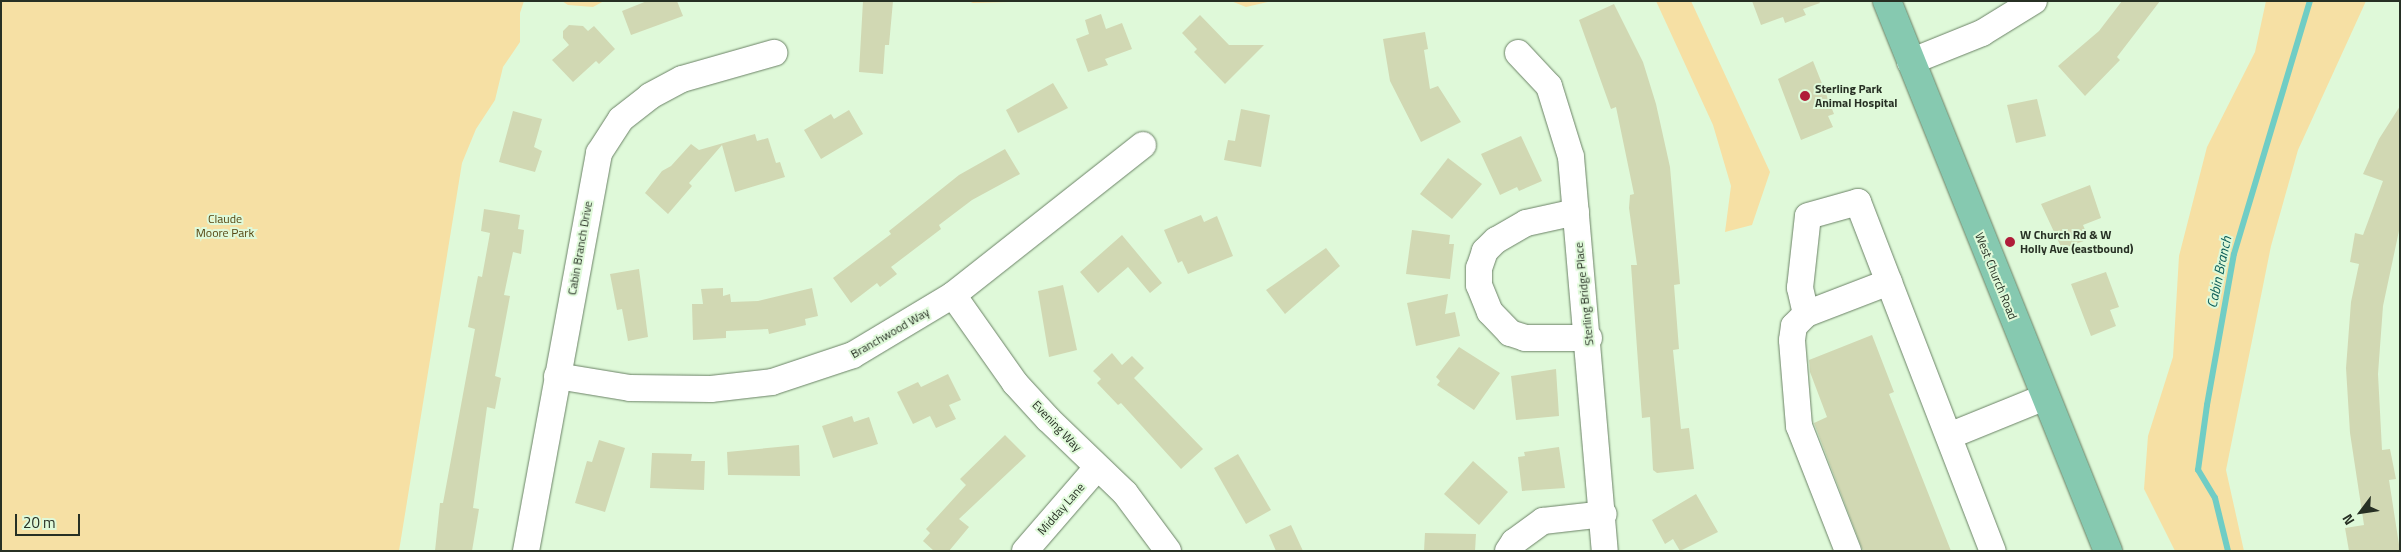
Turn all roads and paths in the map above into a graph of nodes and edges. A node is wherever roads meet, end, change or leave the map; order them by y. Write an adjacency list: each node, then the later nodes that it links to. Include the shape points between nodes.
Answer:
1 (1887, 1): 5 (main road, West Church Road)
2 (2034, 1): 5 (street, via 1982,33)
3 (774, 53): 12 (street, Cabin Branch Drive, via 682,79 650,96 621,119 599,153 592,178)
4 (1518, 53): 7 (street, Sterling Bridge Place, via 1549,86 1561,118 1571,157)
5 (1910, 62): 13 (main road, West Church Road)
6 (1142, 145): 9 (street, Branchwood Way)
7 (1576, 212): 11 (street, Sterling Bridge Place); 11 (street, via 1526,223 1496,240 1485,251 1479,268 1479,285 1490,312 1510,333 1525,338)
8 (1889, 282): 10 (street); 10 (street, via 1858,202 1808,216 1800,288); 14 (street)
9 (953, 295): 12 (street, Branchwood Way, via 853,355 772,382 711,389 630,388); 15 (street, Evening Way, via 1015,382)
10 (1806, 314): 22 (street, via 1794,326 1792,340 1799,426)
11 (1589, 338): 16 (street, Sterling Bridge Place)
12 (557, 376): 18 (street, Cabin Branch Drive)
13 (2045, 397): 14 (street); 24 (main road, West Church Road)
14 (1949, 436): 23 (street)
15 (1097, 468): 19 (street, Midday Lane); 20 (street, Evening Way, via 1130,499)
16 (1604, 514): 17 (street, Sterling Bridge Place); 21 (street, via 1543,521 1514,542)
17 (1611, 550)
18 (526, 551)
19 (1025, 551)
20 (1168, 551)
21 (1508, 551)
22 (1848, 551)
23 (1994, 551)
24 (2108, 551)

